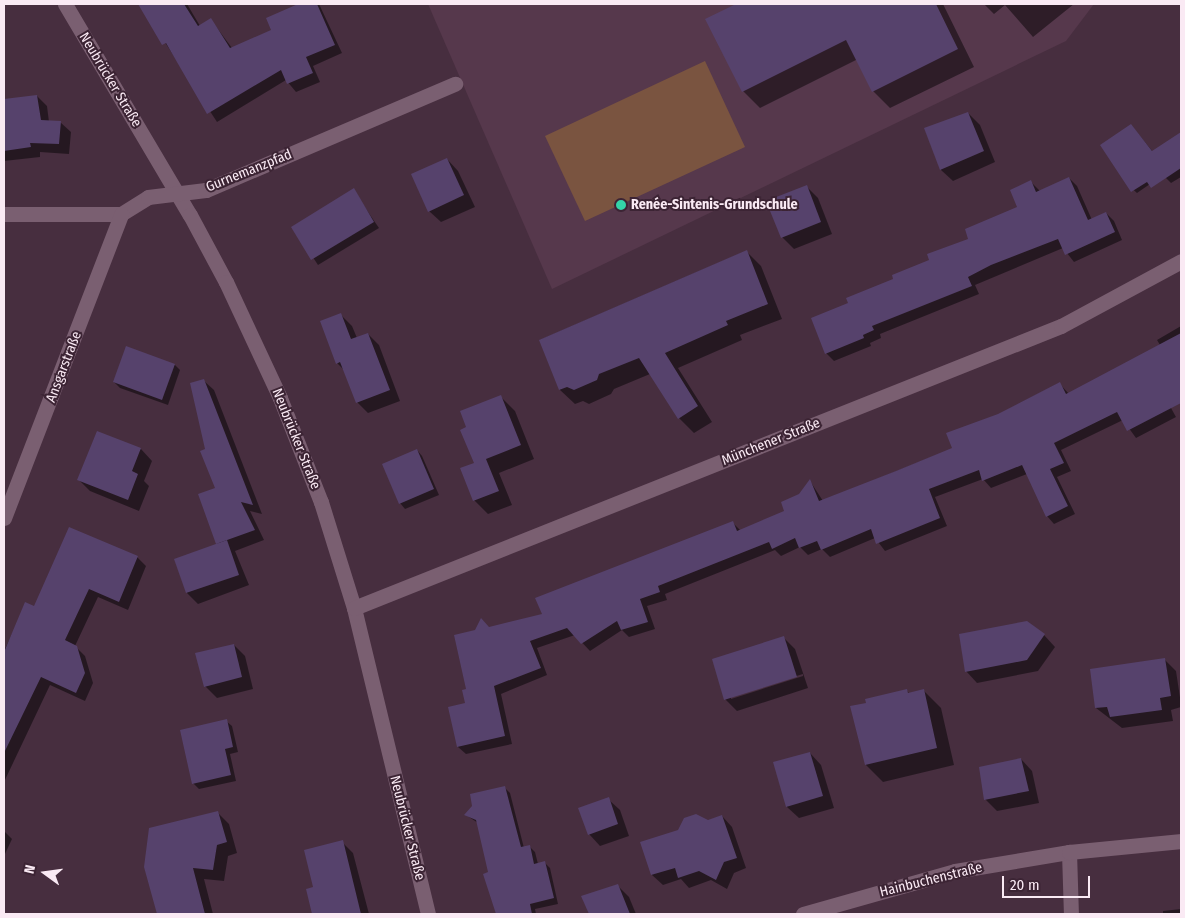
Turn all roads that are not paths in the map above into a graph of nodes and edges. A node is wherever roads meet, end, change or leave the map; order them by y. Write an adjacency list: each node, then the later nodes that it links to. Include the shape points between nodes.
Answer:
1 (65, 4): 3 (street, Neubrücker Straße)
2 (455, 84): 3 (street, Gurnemanzpfad, via 206,190)
3 (178, 193): 5 (street, Gurnemanzpfad, via 148,197); 8 (street, Neubrücker Straße, via 226,282 280,398 321,502)
4 (4, 214): 5 (street)
5 (121, 214): 7 (street, Ansgarstraße)
6 (1181, 261): 8 (street, Münchener Straße, via 1061,326)
7 (4, 518)
8 (354, 608): 11 (street, Neubrücker Straße)
9 (1181, 841): 10 (street, Hainbuchenstraße)
10 (1069, 852): 12 (street, Hainbuchenstraße, via 955,871); 13 (street)
11 (428, 914)
12 (803, 914)
13 (1070, 914)

